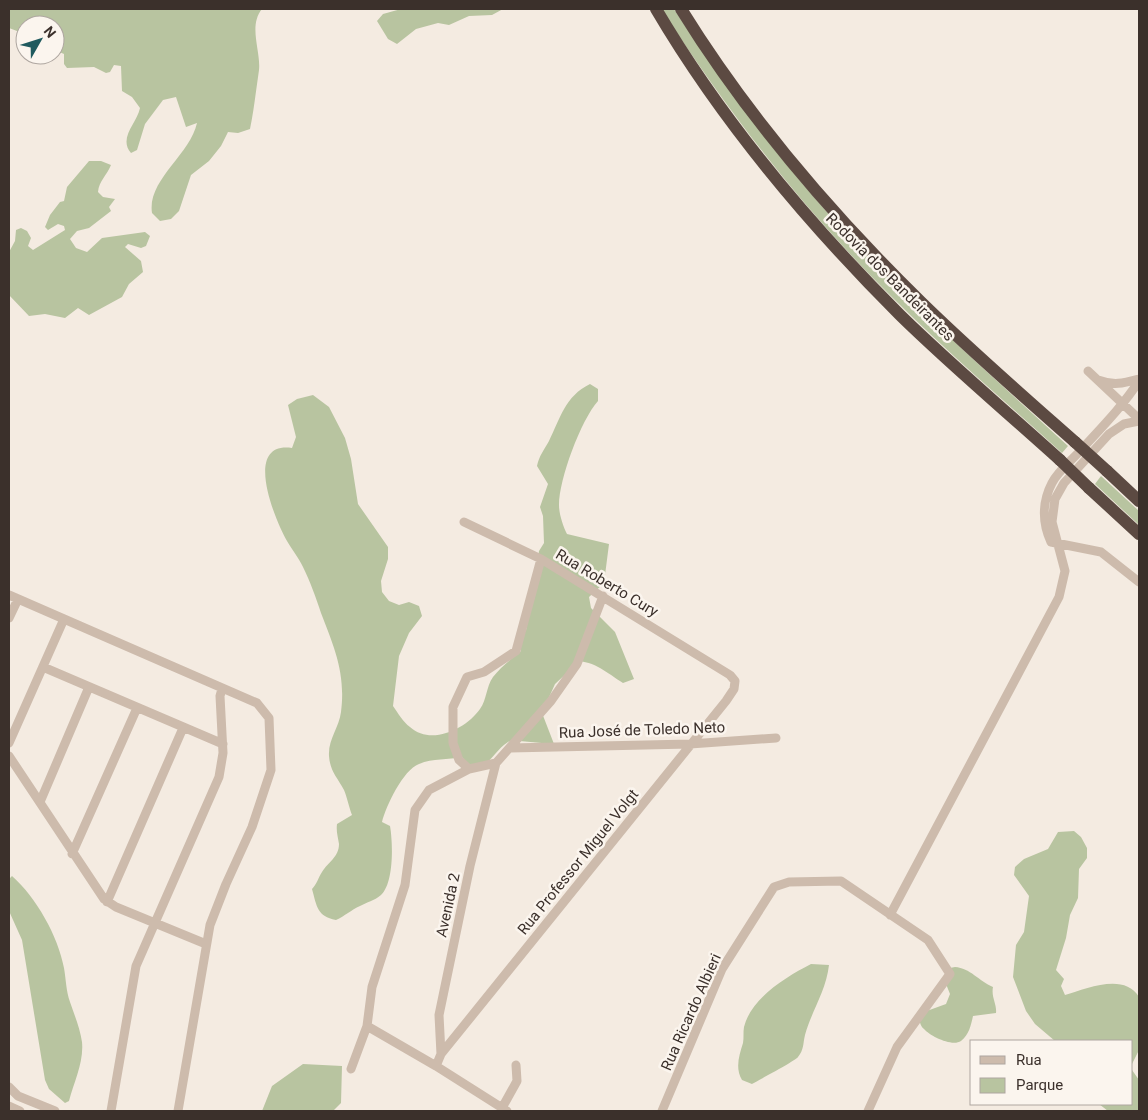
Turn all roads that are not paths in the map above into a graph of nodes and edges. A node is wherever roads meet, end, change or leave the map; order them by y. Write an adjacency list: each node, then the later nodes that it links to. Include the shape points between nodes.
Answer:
1 (656, 9): 10 (highway, Rodovia dos Bandeirantes, bridge, via 734,126 826,236 901,316)
2 (681, 9): 8 (highway, Rodovia dos Bandeirantes, bridge, via 744,102 816,192 922,303)
3 (1088, 371): 4 (street)
4 (1096, 379): 5 (street, via 1109,384); 6 (street)
5 (1139, 380): 6 (street)
6 (1124, 404): 7 (street); 11 (street, via 1051,484 1045,502 1044,523 1051,542)
7 (1139, 420): 11 (street, via 1124,424 1109,434 1064,484 1055,499 1052,515)
8 (1139, 501)
9 (464, 522): 12 (street, Rua Roberto Cury)
10 (1139, 534)
11 (1060, 545): 13 (street, via 1101,552); 36 (street, via 1065,571 1059,597)
12 (541, 559): 15 (street, Rua Roberto Cury); 32 (street, via 516,651 484,672 467,677 453,707 453,742 459,760)
13 (1139, 582)
14 (9, 595): 16 (street)
15 (603, 596): 20 (street, Rua Roberto Cury); 29 (street, via 577,664 551,701)
16 (18, 599): 17 (street); 18 (street)
17 (9, 618)
18 (64, 619): 19 (street); 22 (street)
19 (43, 667): 21 (street); 26 (street)
20 (730, 676): 28 (street, Rua Professor Miguel Volgt, via 735,681 734,689)
21 (89, 687): 23 (street); 33 (street)
22 (222, 689): 27 (street); 38 (street, via 257,703 266,711 271,770 252,827 210,925)
23 (137, 708): 24 (street); 34 (street)
24 (183, 728): 27 (street); 35 (street)
25 (776, 738): 28 (street, Rua José de Toledo Neto)
26 (9, 743)
27 (223, 744): 37 (street, via 216,784)
28 (690, 744): 29 (street, Rua José de Toledo Neto); 40 (street, Rua Professor Miguel Volgt)
29 (510, 748): 31 (street)
30 (9, 756): 33 (street)
31 (496, 763): 32 (street); 40 (street, Avenida 2, via 470,866 439,1015)
32 (468, 769): 39 (street, via 429,790 415,810 406,884 372,987)
33 (40, 802): 34 (street)
34 (72, 854): 35 (street)
35 (107, 902): 37 (street)
36 (890, 915): 51 (street, Rua Ricardo Albieri, via 841,881 789,882 774,887 722,969); 52 (street, Rua Ricardo Albieri, via 928,940 950,974 897,1047)
37 (154, 923): 38 (street); 49 (street, via 136,966)
38 (206, 944): 50 (street)
39 (366, 1026): 42 (street); 43 (street)
40 (441, 1054): 42 (street, Rua Professor Miguel Volgt)
41 (516, 1065): 46 (street, via 517,1081)
42 (436, 1066): 46 (street)
43 (351, 1069)
44 (9, 1087): 48 (street, via 18,1096)
45 (9, 1106): 47 (street)
46 (504, 1110)
47 (20, 1111)
48 (55, 1111)
49 (111, 1111)
50 (178, 1111)
51 (662, 1111)
52 (868, 1111)

